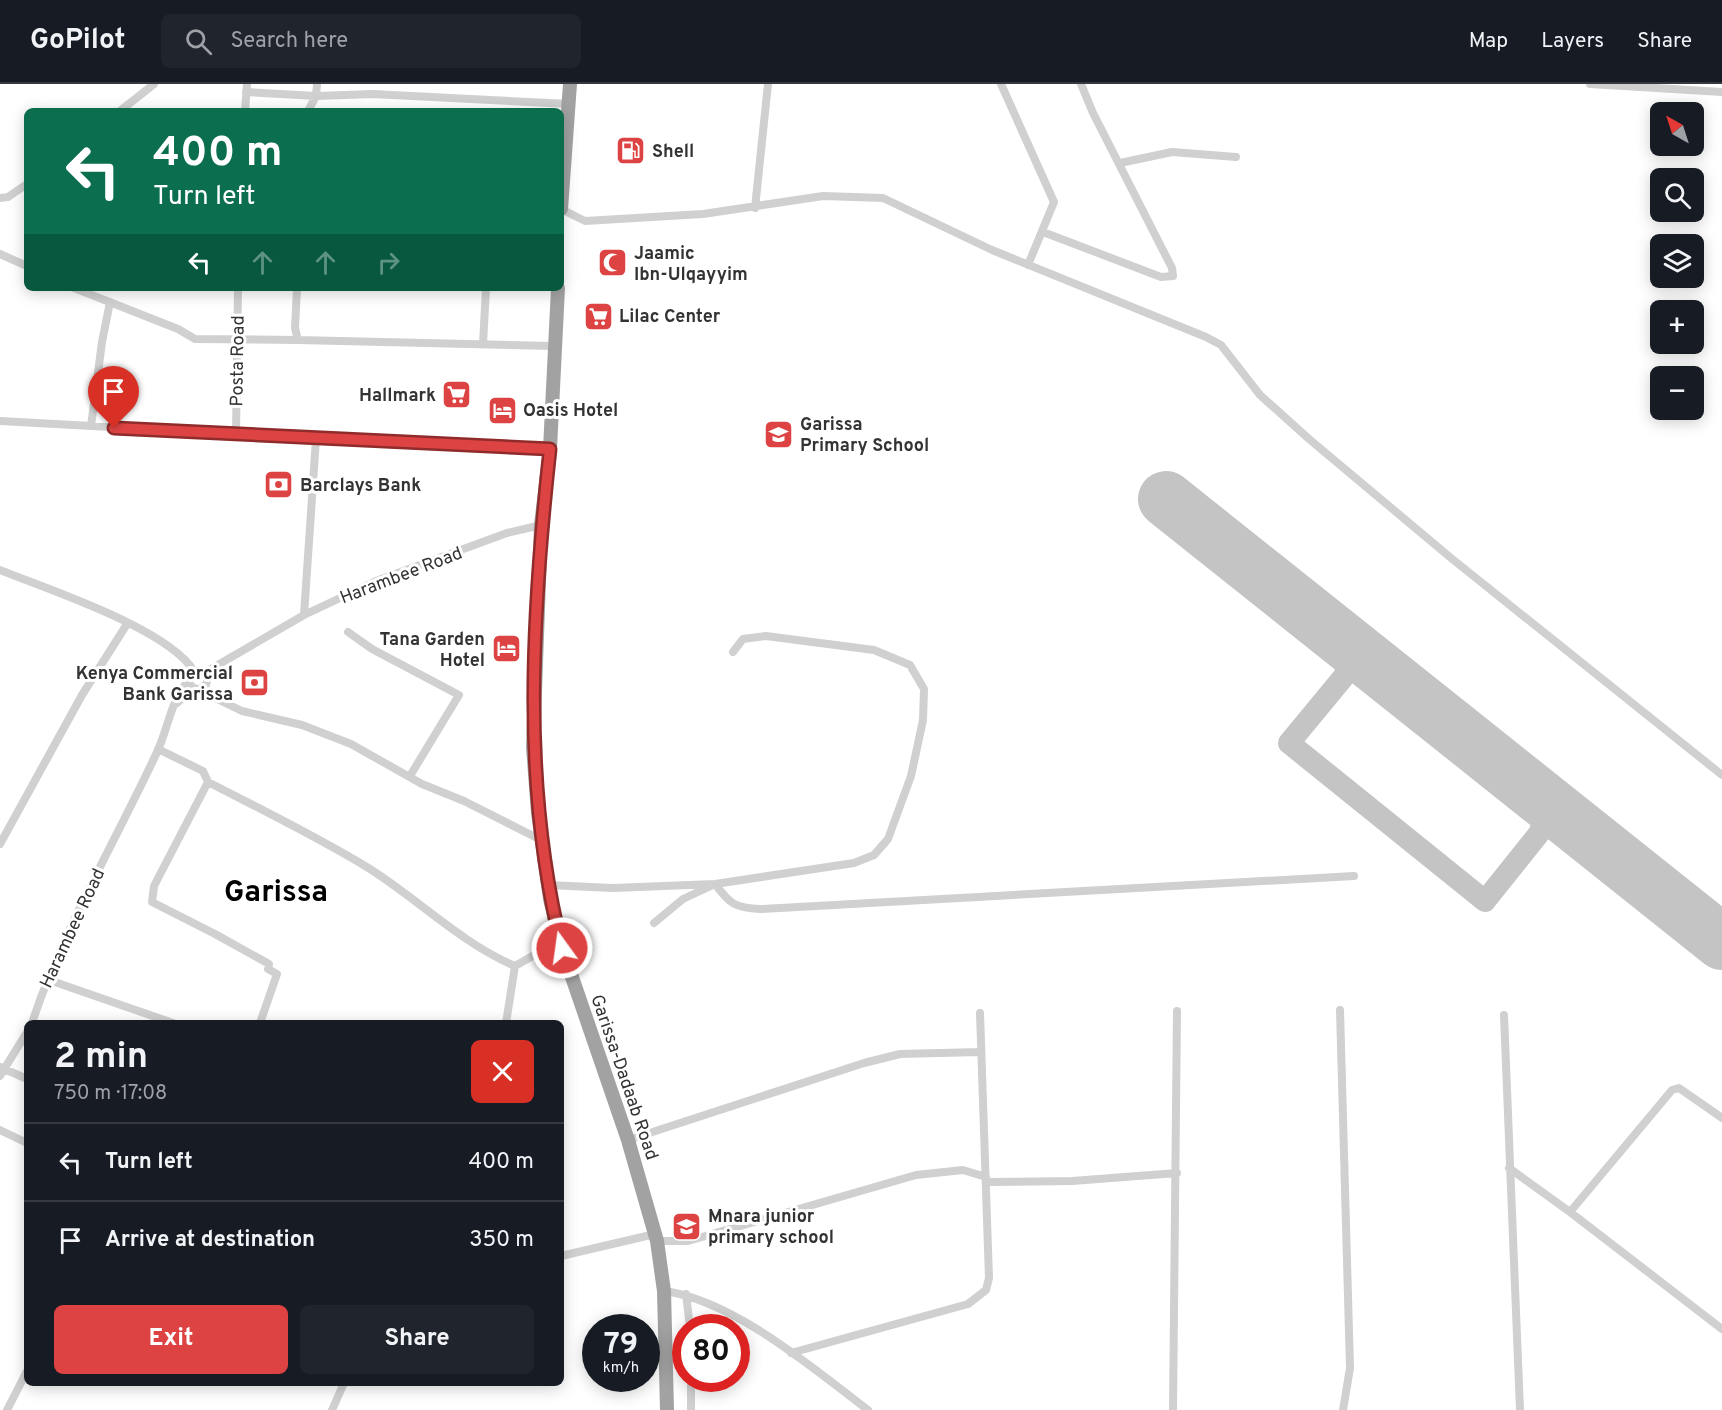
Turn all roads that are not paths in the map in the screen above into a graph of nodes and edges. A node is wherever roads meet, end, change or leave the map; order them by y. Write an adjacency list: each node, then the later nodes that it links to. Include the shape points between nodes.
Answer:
1 (154, 84): 13 (street)
2 (317, 84): 11 (street)
3 (570, 84): 12 (highway)
4 (768, 84): 21 (street)
5 (1001, 84): 23 (street, via 1054,202)
6 (1081, 84): 17 (street)
7 (1590, 84): 8 (street)
8 (1674, 86): 10 (street)
9 (247, 88): 11 (street); 14 (street)
10 (1722, 92)
11 (316, 96): 12 (street, via 373,94); 15 (street)
12 (569, 104): 18 (highway)
13 (124, 108)
14 (245, 108)
15 (308, 108)
16 (1236, 157): 17 (street, via 1172,152)
17 (1120, 163): 23 (street, via 1173,276 1161,278)
18 (564, 170)
19 (24, 186): 20 (street)
20 (0, 198)
21 (755, 208): 22 (street, via 585,221); 26 (street, via 824,196 883,198)
22 (564, 210)
23 (1043, 232): 26 (street)
24 (0, 254): 25 (street)
25 (24, 265)
26 (1028, 265): 55 (street, via 1221,345 1260,394 1309,440)
27 (82, 291): 32 (street)
28 (238, 291): 34 (street, Posta Road)
29 (297, 291): 33 (street)
30 (486, 291): 35 (street)
31 (558, 291): 36 (highway, Garissa-Dadaab Road)
32 (110, 302): 34 (street, via 195,339); 38 (street)
33 (298, 340): 34 (street); 35 (street)
34 (236, 341): 39 (street, Posta Road)
35 (483, 344): 36 (street)
36 (555, 346): 41 (highway, Garissa-Dadaab Road)
37 (0, 422): 38 (street)
38 (91, 426): 39 (street)
39 (236, 434): 40 (street)
40 (316, 439): 41 (street); 44 (street)
41 (550, 449): 42 (highway, Garissa-Dadaab Road)
42 (541, 525): 44 (street, Harambee Road, via 507,533 376,581); 58 (highway, Garissa-Dadaab Road, via 533,747)
43 (0, 570): 45 (street)
44 (304, 615): 49 (street, Harambee Road)
45 (127, 624): 48 (street, via 182,655); 59 (street, via 82,695)
46 (348, 632): 56 (street, via 459,695)
47 (733, 652): 61 (street, via 743,639 766,636 874,650 910,665 924,689 923,720 911,776 888,839 874,855 854,862)
48 (194, 671): 49 (street); 50 (street)
49 (204, 673): 51 (street)
50 (189, 680): 52 (street); 53 (street, Harambee Road, via 181,688)
51 (204, 686): 52 (street); 56 (street, via 215,698 242,711 302,725 351,744)
52 (194, 688): 53 (street, Harambee Road)
53 (177, 703): 54 (street, Harambee Road)
54 (158, 749): 57 (street, via 203,771); 66 (street, Harambee Road)
55 (1722, 775)
56 (410, 776): 58 (street)
57 (208, 782): 65 (street, via 370,870 465,938); 73 (street, via 154,886 152,902 269,964 268,969 277,974)
58 (541, 840): 62 (highway, Garissa-Dadaab Road)
59 (0, 844)
60 (1354, 876): 61 (street, via 760,909 740,908 727,900)
61 (715, 884): 62 (street, via 613,888); 63 (street, via 683,899)
62 (548, 885): 64 (highway, Garissa-Dadaab Road)
63 (654, 923)
64 (562, 948): 65 (street, via 536,954); 81 (highway, Garissa-Dadaab Road)
65 (515, 966): 74 (street)
66 (46, 979): 71 (street, Harambee Road); 72 (street)
67 (1340, 1010): 103 (street, via 1350,1368)
68 (1177, 1011): 84 (street)
69 (980, 1013): 76 (street)
70 (1504, 1016): 83 (street)
71 (33, 1020)
72 (164, 1020)
73 (261, 1020)
74 (506, 1020)
75 (24, 1036): 77 (street)
76 (980, 1052): 81 (street, via 900,1054 864,1063); 85 (street)
77 (1, 1070): 78 (street)
78 (24, 1078)
79 (1722, 1118): 86 (street, via 1680,1088 1672,1090)
80 (0, 1130): 82 (street)
81 (628, 1140): 87 (highway, Garissa-Dadaab Road)
82 (24, 1142)
83 (1509, 1168): 86 (street); 104 (street)
84 (1177, 1173): 85 (street, via 1072,1181); 102 (street)
85 (986, 1180): 87 (street, via 963,1170 916,1175 688,1241); 93 (street, via 989,1278 980,1298 968,1305)
86 (1570, 1212): 92 (street)
87 (656, 1238): 88 (street); 89 (highway, Garissa-Dadaab Road)
88 (564, 1255)
89 (664, 1291): 90 (street); 99 (highway, Garissa-Dadaab Road)
90 (686, 1294): 91 (street); 93 (street, via 706,1301)
91 (688, 1314)
92 (1722, 1329)
93 (791, 1353): 101 (street)
94 (24, 1377): 97 (street)
95 (343, 1386): 98 (street)
96 (691, 1392): 100 (street)
97 (8, 1410)
98 (332, 1410)
99 (667, 1410)
100 (691, 1410)
101 (868, 1410)
102 (1173, 1410)
103 (1343, 1410)
104 (1520, 1410)

